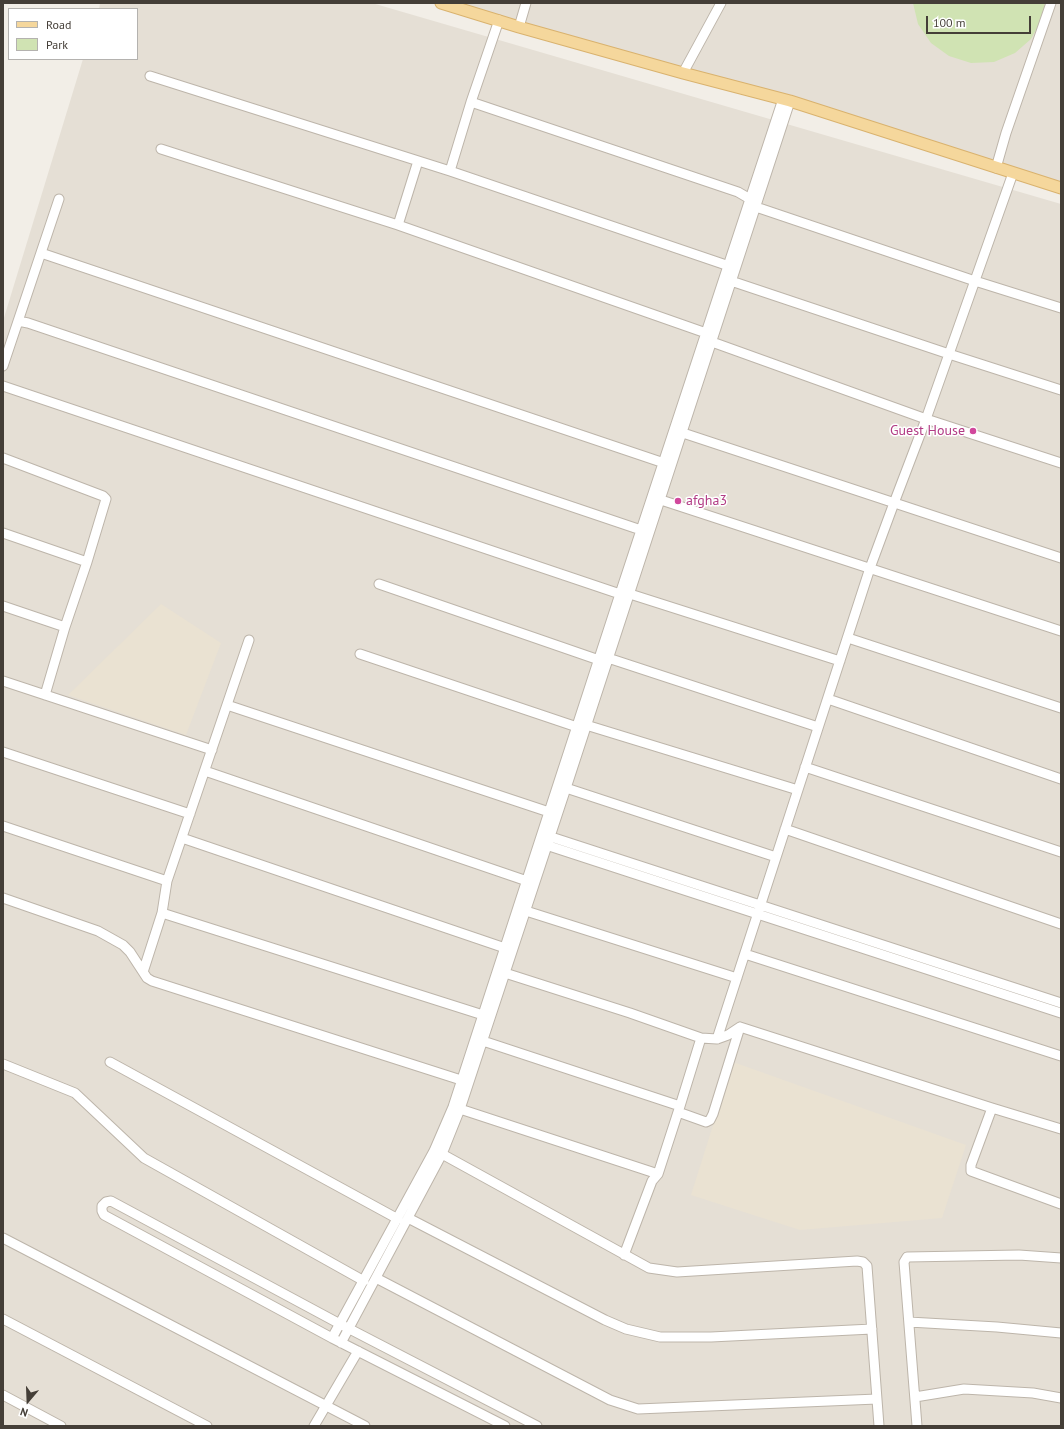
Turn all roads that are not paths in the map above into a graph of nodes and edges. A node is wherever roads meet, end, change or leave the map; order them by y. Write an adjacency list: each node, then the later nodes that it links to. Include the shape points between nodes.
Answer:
1 (441, 3): 5 (main road)
2 (526, 3): 6 (street)
3 (721, 3): 7 (street)
4 (1051, 3): 13 (street)
5 (498, 20): 6 (main road); 10 (street)
6 (519, 27): 7 (main road)
7 (683, 73): 9 (main road)
8 (150, 76): 12 (street)
9 (787, 100): 13 (main road); 18 (street)
10 (471, 102): 14 (street); 18 (street, via 738,192)
11 (161, 149): 19 (street)
12 (418, 161): 14 (street); 19 (street)
13 (996, 168): 15 (main road)
14 (450, 171): 21 (street)
15 (1013, 173): 16 (main road); 23 (street)
16 (1061, 188)
17 (59, 199): 20 (street)
18 (753, 203): 21 (street); 22 (street); 23 (street)
19 (398, 226): 26 (street)
20 (41, 253): 25 (street); 36 (street)
21 (729, 266): 26 (street)
22 (731, 281): 27 (street); 28 (street)
23 (975, 281): 24 (street); 28 (street)
24 (1061, 308)
25 (18, 321): 29 (street); 40 (street)
26 (706, 333): 32 (street)
27 (712, 342): 32 (street); 33 (street)
28 (949, 354): 31 (street); 33 (street)
29 (3, 366)
30 (3, 386): 46 (street)
31 (1061, 390)
32 (689, 400): 34 (street); 36 (street)
33 (926, 419): 37 (street); 39 (street)
34 (683, 433): 38 (street); 39 (street)
35 (3, 458): 43 (street, via 106,499)
36 (664, 463): 40 (street)
37 (1061, 463)
38 (661, 500): 44 (street); 46 (street)
39 (894, 503): 42 (street); 44 (street)
40 (641, 530): 46 (street)
41 (3, 533): 43 (street)
42 (1061, 558)
43 (88, 562): 48 (street)
44 (870, 568): 49 (street); 50 (street)
45 (379, 584): 54 (street)
46 (625, 594): 53 (street); 54 (street); 55 (street)
47 (3, 606): 48 (street)
48 (65, 627): 57 (street)
49 (1061, 631)
50 (848, 638): 55 (street); 60 (street)
51 (249, 640): 59 (street)
52 (360, 654): 61 (street)
53 (608, 658): 61 (street); 62 (street)
54 (599, 660): 61 (street)
55 (840, 661): 58 (street)
56 (3, 681): 57 (street)
57 (45, 695): 63 (street)
58 (828, 699): 62 (street); 67 (street)
59 (227, 705): 63 (street); 70 (street)
60 (1061, 708)
61 (582, 726): 68 (street); 69 (street); 70 (street)
62 (818, 727): 65 (street)
63 (212, 750): 66 (street)
64 (3, 752): 71 (street)
65 (805, 767): 69 (street); 76 (street)
66 (205, 771): 71 (street); 79 (street)
67 (1061, 779)
68 (566, 788): 75 (street); 77 (street)
69 (798, 790): 73 (street)
70 (549, 812): 75 (street)
71 (190, 814): 74 (street)
72 (3, 826): 78 (street)
73 (785, 829): 77 (street); 84 (street)
74 (182, 838): 78 (street); 85 (street)
75 (545, 840): 79 (street); 81 (street); 82 (street)
76 (1061, 852)
77 (776, 857): 81 (street)
78 (167, 881): 83 (street)
79 (527, 881): 85 (street)
80 (3, 898): 87 (street, via 98,931 123,945)
81 (759, 910): 86 (street); 90 (street); 91 (street)
82 (526, 911): 88 (street); 89 (street)
83 (162, 913): 87 (street); 92 (street)
84 (1061, 924)
85 (505, 948): 92 (street)
86 (745, 954): 89 (street); 97 (street)
87 (143, 972): 100 (street, via 152,981)
88 (505, 973): 94 (street); 96 (street)
89 (736, 978): 95 (street)
90 (1061, 1003)
91 (1061, 1013)
92 (483, 1015): 100 (street)
93 (740, 1026): 95 (street); 101 (street); 102 (street, via 710,1120 706,1122)
94 (701, 1038): 95 (street); 102 (street)
95 (718, 1039)
96 (483, 1041): 102 (street); 103 (street)
97 (1061, 1056)
98 (110, 1062): 110 (street)
99 (3, 1064): 115 (street, via 74,1094 144,1158)
100 (461, 1080): 105 (street)
101 (992, 1108): 104 (street); 108 (street, via 970,1165 971,1171)
102 (679, 1109): 107 (street)
103 (460, 1110): 105 (street); 107 (street)
104 (1061, 1129)
105 (443, 1139): 106 (street); 110 (street)
106 (442, 1154): 109 (street); 112 (street)
107 (658, 1174): 112 (street, via 652,1181)
108 (1061, 1204)
109 (408, 1218): 114 (street); 120 (street, via 626,1329 660,1337)
110 (398, 1219): 115 (street)
111 (3, 1238): 129 (street)
112 (624, 1255): 120 (street, via 649,1268 677,1272 863,1262 867,1266)
113 (1061, 1258): 117 (street, via 1019,1255 907,1257 904,1262)
114 (376, 1278): 119 (street); 128 (street, via 610,1400 638,1409)
115 (364, 1281): 118 (street)
116 (3, 1319): 132 (street)
117 (909, 1322): 121 (street, via 997,1326); 126 (street)
118 (340, 1324): 119 (street); 122 (street); 122 (street, via 111,1201 102,1206 104,1216)
119 (349, 1328): 123 (street); 135 (street)
120 (872, 1329): 128 (street)
121 (1061, 1333)
122 (332, 1338): 123 (street)
123 (341, 1343): 124 (street)
124 (358, 1351): 129 (street); 130 (street)
125 (3, 1395): 131 (street)
126 (915, 1397): 127 (street, via 964,1389 1033,1393); 137 (street)
127 (1061, 1398)
128 (877, 1399): 136 (street)
129 (326, 1405): 133 (street); 134 (street)
130 (499, 1425)
131 (61, 1426)
132 (207, 1426)
133 (314, 1426)
134 (365, 1426)
135 (537, 1426)
136 (879, 1426)
137 (917, 1426)

